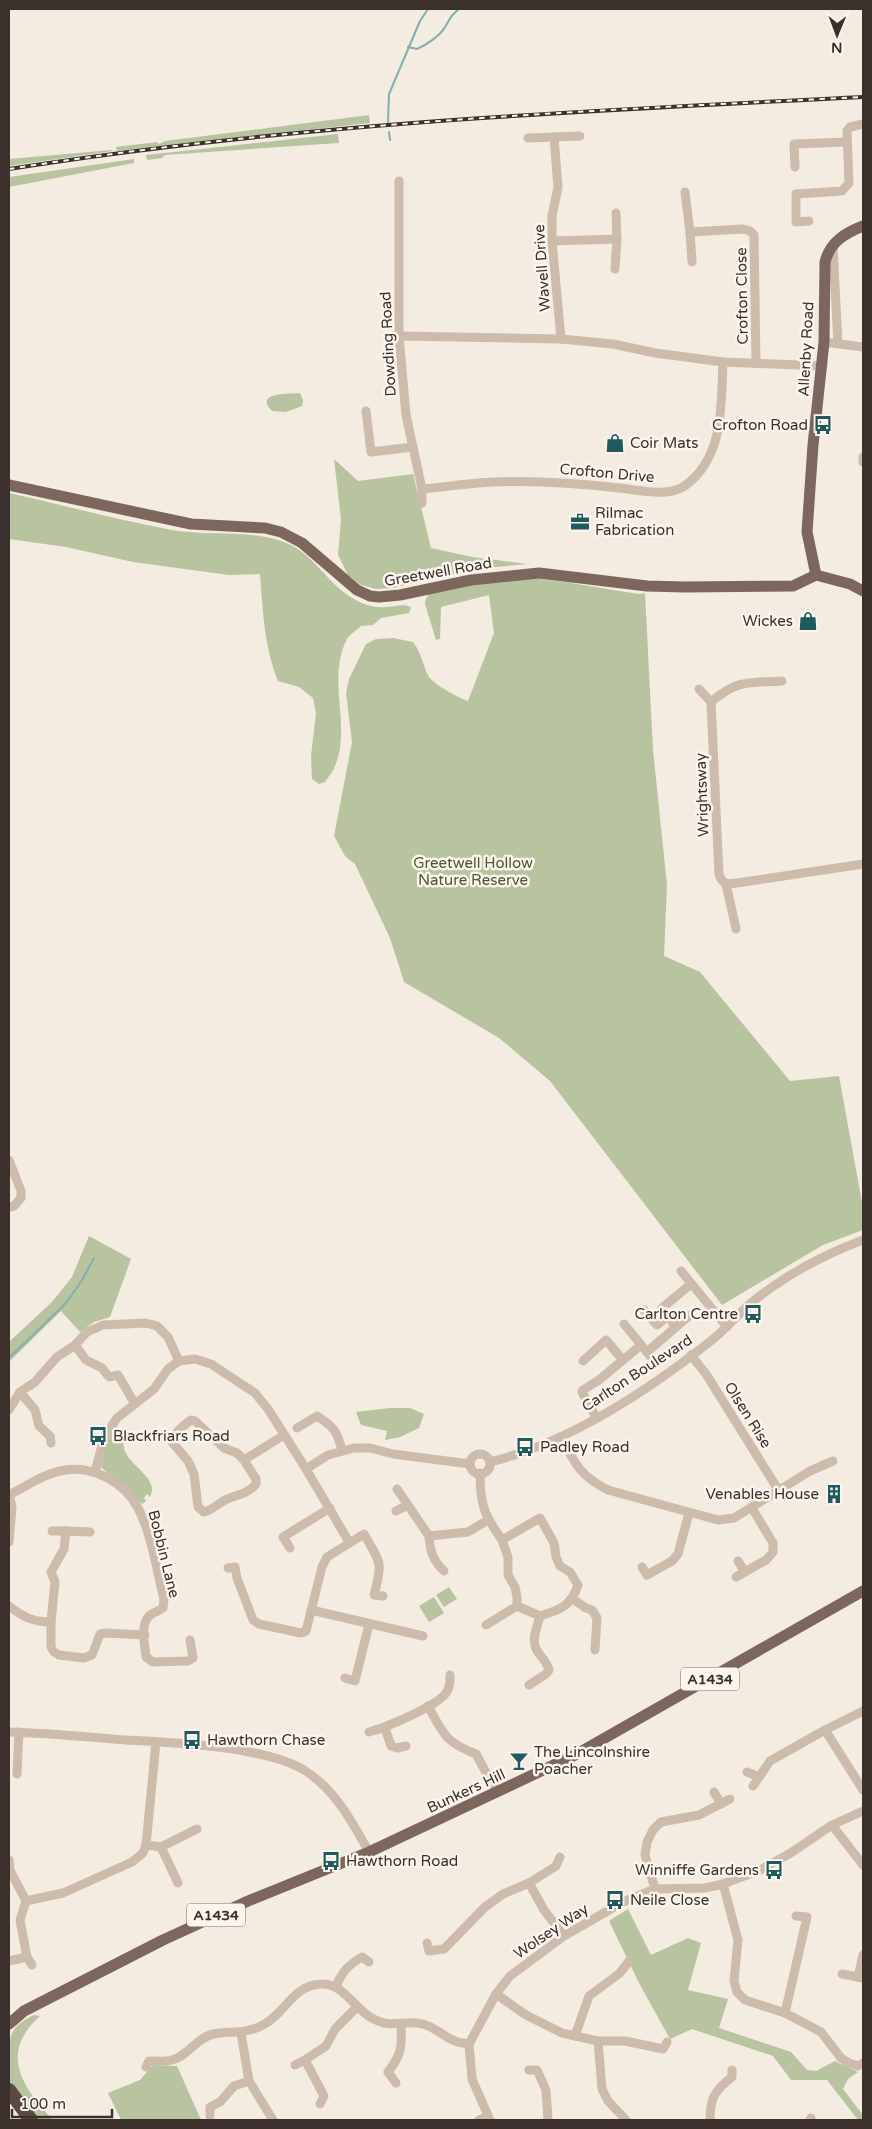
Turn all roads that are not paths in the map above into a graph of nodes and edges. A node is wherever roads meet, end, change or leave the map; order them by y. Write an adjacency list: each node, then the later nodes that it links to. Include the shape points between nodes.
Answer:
1 (863, 124): 5 (street, via 850,126)
2 (580, 136): 3 (street)
3 (554, 137): 4 (street); 14 (street, Wavell Drive, via 558,187 552,216)
4 (528, 138)
5 (847, 142): 6 (street, via 794,144); 10 (street, via 849,183 846,188 842,191 796,194 796,222)
6 (795, 167)
7 (399, 181): 18 (street, Dowding Road)
8 (685, 192): 12 (street)
9 (616, 213): 13 (street)
10 (809, 221)
11 (863, 226): 15 (main road, via 843,235)
12 (690, 232): 16 (street); 24 (street, Crofton Close, via 743,229 754,235)
13 (617, 239): 14 (street); 17 (street)
14 (552, 240): 19 (street, Wavell Drive)
15 (833, 246): 20 (main road, Allenby Road, via 825,262); 21 (street)
16 (692, 262)
17 (616, 269)
18 (398, 336): 19 (street); 27 (street, Dowding Road, via 406,415)
19 (561, 339): 23 (street)
20 (824, 342): 21 (street); 25 (main road, Allenby Road)
21 (838, 344): 22 (street)
22 (863, 347)
23 (723, 362): 24 (street); 31 (street, Crofton Drive, via 720,415 713,452 700,472 684,486 666,492 577,483 492,482)
24 (756, 363): 25 (street)
25 (823, 366): 33 (main road, Allenby Road, via 807,532)
26 (366, 411): 27 (street, via 371,452)
27 (413, 447): 31 (street, Dowding Road)
28 (863, 457): 29 (street)
29 (863, 462)
30 (9, 485): 33 (main road, Greetwell Road, via 192,524 265,528 281,532 302,543 352,586 370,596 400,595 470,580 539,573 685,588 793,586)
31 (422, 489): 32 (street, Dowding Road)
32 (422, 503)
33 (816, 575): 34 (main road)
34 (863, 590)
35 (782, 681): 37 (street, via 738,684)
36 (698, 688): 37 (street)
37 (711, 702): 39 (street, Wrightsway, via 719,874)
38 (863, 864): 39 (street)
39 (726, 884): 40 (street, Wrightsway)
40 (736, 928)
41 (9, 1160): 42 (street, via 21,1191 21,1198)
42 (9, 1207)
43 (863, 1240): 51 (street, Carlton Boulevard, via 807,1265 750,1304)
44 (681, 1271): 45 (street)
45 (691, 1284): 48 (street, via 662,1308); 51 (street)
46 (644, 1310): 48 (street, via 657,1325)
47 (690, 1315): 50 (street)
48 (668, 1316): 50 (street)
49 (624, 1324): 53 (street)
50 (676, 1327): 53 (street)
51 (727, 1327): 54 (street, Carlton Boulevard)
52 (75, 1345): 57 (street, via 87,1332 103,1325 146,1323 158,1326 168,1337); 59 (street, via 57,1357 35,1382); 60 (street, via 86,1360 102,1368 109,1377 118,1375)
53 (644, 1348): 55 (street); 58 (street)
54 (692, 1355): 62 (street, Carlton Boulevard); 76 (street, Olsen Rise)
55 (622, 1359): 56 (street, via 606,1340); 62 (street, via 583,1391)
56 (583, 1360)
57 (179, 1361): 60 (street, via 168,1369 154,1389); 64 (street, via 196,1358 255,1393)
58 (656, 1362)
59 (20, 1392): 61 (street); 66 (street, via 35,1410 39,1426 50,1436)
60 (135, 1404): 73 (street, via 117,1418 104,1438)
61 (9, 1410)
62 (596, 1417): 65 (street, Carlton Boulevard)
63 (297, 1428): 67 (street, via 317,1416 337,1433)
64 (284, 1435): 68 (street); 72 (street)
65 (561, 1437): 70 (street, Carlton Boulevard, via 521,1454); 82 (street, via 578,1469 591,1481 608,1490)
66 (51, 1444)
67 (342, 1450): 71 (street, Carlton Boulevard, via 363,1448); 72 (street, Carlton Boulevard)
68 (244, 1460): 68 (street, via 256,1484 241,1495 204,1512 198,1507 194,1474 172,1442 173,1438 187,1423 195,1421 224,1448)
69 (833, 1460): 76 (street)
70 (490, 1462): 71 (street, Carlton Boulevard, via 480,1454 473,1456); 74 (street, via 488,1469)
71 (470, 1464): 74 (street)
72 (306, 1469): 79 (street)
73 (95, 1472): 77 (street, Bobbin Lane, via 63,1471); 110 (street, Bobbin Lane, via 112,1479 127,1492 144,1522 164,1599 163,1608 147,1619)
74 (480, 1474): 83 (street, via 483,1507)
75 (398, 1489): 78 (street)
76 (779, 1491): 80 (street)
77 (9, 1494): 91 (street, via 12,1507)
78 (408, 1505): 81 (street); 88 (street)
79 (330, 1508): 89 (street); 92 (street)
80 (752, 1508): 82 (street, via 734,1518 718,1520); 98 (street, via 773,1543 773,1552)
81 (396, 1511)
82 (690, 1513): 95 (street, via 678,1554 672,1561 647,1575)
83 (488, 1520): 88 (street, via 468,1532); 90 (street)
84 (277, 1528): 89 (street)
85 (52, 1531): 86 (street)
86 (66, 1532): 87 (street); 107 (street, via 64,1548 52,1572)
87 (90, 1532)
88 (429, 1536): 97 (street, via 432,1567)
89 (283, 1537): 93 (street)
90 (502, 1540): 102 (street, via 540,1518 554,1543 560,1566 570,1572 578,1585); 104 (street)
91 (9, 1542)
92 (349, 1542): 101 (street, via 367,1532 380,1561 374,1595); 105 (street, via 324,1562)
93 (290, 1548)
94 (738, 1561): 98 (street)
95 (642, 1567)
96 (228, 1568): 105 (street, via 234,1567 250,1613 258,1624 302,1634 306,1631)
97 (444, 1571)
98 (745, 1572): 99 (street)
99 (736, 1577)
100 (863, 1590): 132 (main road, Bunkers Hill / A1434, via 575,1755)
101 (383, 1596)
102 (573, 1599): 106 (street, via 556,1611); 113 (street, via 592,1610 597,1618)
103 (9, 1606): 107 (street, via 36,1622)
104 (517, 1606): 106 (street); 109 (street)
105 (311, 1610): 108 (street)
106 (540, 1616): 116 (street, via 534,1641 549,1670)
107 (51, 1622): 110 (street, via 51,1647 60,1655 84,1658 92,1655 100,1634)
108 (369, 1624): 111 (street); 115 (street, via 355,1681)
109 (486, 1625)
110 (145, 1635): 112 (street, Bobbin Lane, via 146,1657 153,1662 188,1661 193,1658)
111 (423, 1636)
112 (190, 1640)
113 (595, 1650)
114 (450, 1675): 117 (street, via 445,1695)
115 (344, 1678)
116 (529, 1685)
117 (428, 1706): 119 (street); 132 (street, via 455,1746 476,1754)
118 (863, 1711): 120 (street)
119 (384, 1728): 123 (street); 125 (street, via 391,1746)
120 (826, 1730): 128 (street, via 770,1761); 130 (street)
121 (9, 1732): 122 (street)
122 (19, 1732): 124 (street); 127 (street)
123 (369, 1732)
124 (156, 1742): 138 (street); 140 (street, via 245,1752 297,1766 331,1792)
125 (406, 1746)
126 (747, 1772): 128 (street)
127 (17, 1774)
128 (759, 1777): 129 (street)
129 (753, 1786)
130 (863, 1790)
131 (714, 1792): 134 (street)
132 (497, 1793): 140 (main road, Bunkers Hill / A1434)
133 (730, 1799): 134 (street)
134 (721, 1804): 148 (street, via 699,1814 660,1822 653,1830 645,1856)
135 (863, 1811): 136 (street, Wolsey Way)
136 (832, 1825): 143 (street); 147 (street, Wolsey Way, via 760,1870)
137 (197, 1829): 139 (street)
138 (146, 1845): 139 (street); 149 (street, via 143,1853 132,1862 63,1893)
139 (161, 1847): 146 (street)
140 (369, 1852): 164 (main road, Bunkers Hill / A1434, via 216,1915)
141 (560, 1857): 145 (street, via 559,1869)
142 (9, 1860): 144 (street)
143 (863, 1865)
144 (9, 1870): 149 (street)
145 (529, 1883): 151 (street); 152 (street, via 503,1894 485,1907 444,1949)
146 (178, 1884)
147 (723, 1884): 148 (street, Wolsey Way, via 705,1888); 165 (street, via 738,1940 734,1982 737,1992 745,2000)
148 (656, 1889): 151 (street, Wolsey Way, via 623,1902)
149 (26, 1901): 155 (street, via 20,1920 29,1961)
150 (796, 1916): 165 (street, via 807,1918)
151 (564, 1936): 162 (street, Wolsey Way, via 510,1976)
152 (427, 1951)
153 (863, 1955): 159 (street)
154 (365, 1956): 161 (street, via 344,1970)
155 (9, 1961)
156 (629, 1961): 157 (street)
157 (620, 1973): 160 (street); 170 (street, via 589,1996)
158 (842, 1974): 159 (street)
159 (861, 1978)
160 (627, 1980)
161 (336, 1986): 163 (street); 169 (street, via 322,1983 307,1986 262,2026)
162 (496, 1994): 170 (street, via 526,2015 562,2033); 172 (street, Wolsey Way)
163 (357, 2007): 168 (street, via 385,2023); 175 (street, via 335,2029 326,2046)
164 (24, 2012): 166 (main road, A1434); 167 (main road, A1434)
165 (785, 2013): 176 (street, via 821,2032 841,2058 858,2066)
166 (9, 2015)
167 (9, 2024)
168 (400, 2025): 172 (street, via 417,2023 434,2028 455,2042); 179 (street, via 402,2048)
169 (241, 2033): 174 (street, via 212,2034 198,2040 183,2055 172,2060); 182 (street)
170 (576, 2036): 171 (street)
171 (598, 2041): 173 (street, via 625,2041); 188 (street, via 602,2089)
172 (469, 2044): 187 (street, via 472,2079)
173 (665, 2049)
174 (147, 2060)
175 (305, 2060): 177 (street); 185 (street)
176 (863, 2062)
177 (295, 2064)
178 (535, 2068): 192 (street, via 546,2090)
179 (388, 2072): 180 (street); 183 (street)
180 (378, 2074)
181 (735, 2075): 193 (street, via 718,2088 710,2106)
182 (249, 2081): 186 (street, via 234,2086 220,2102); 190 (street)
183 (396, 2084)
184 (9, 2090): 189 (highway)
185 (325, 2099)
186 (207, 2108)
187 (489, 2118): 191 (street)
188 (621, 2119)
189 (31, 2120)
190 (273, 2120)
191 (479, 2120)
192 (548, 2120)
193 (710, 2120)

